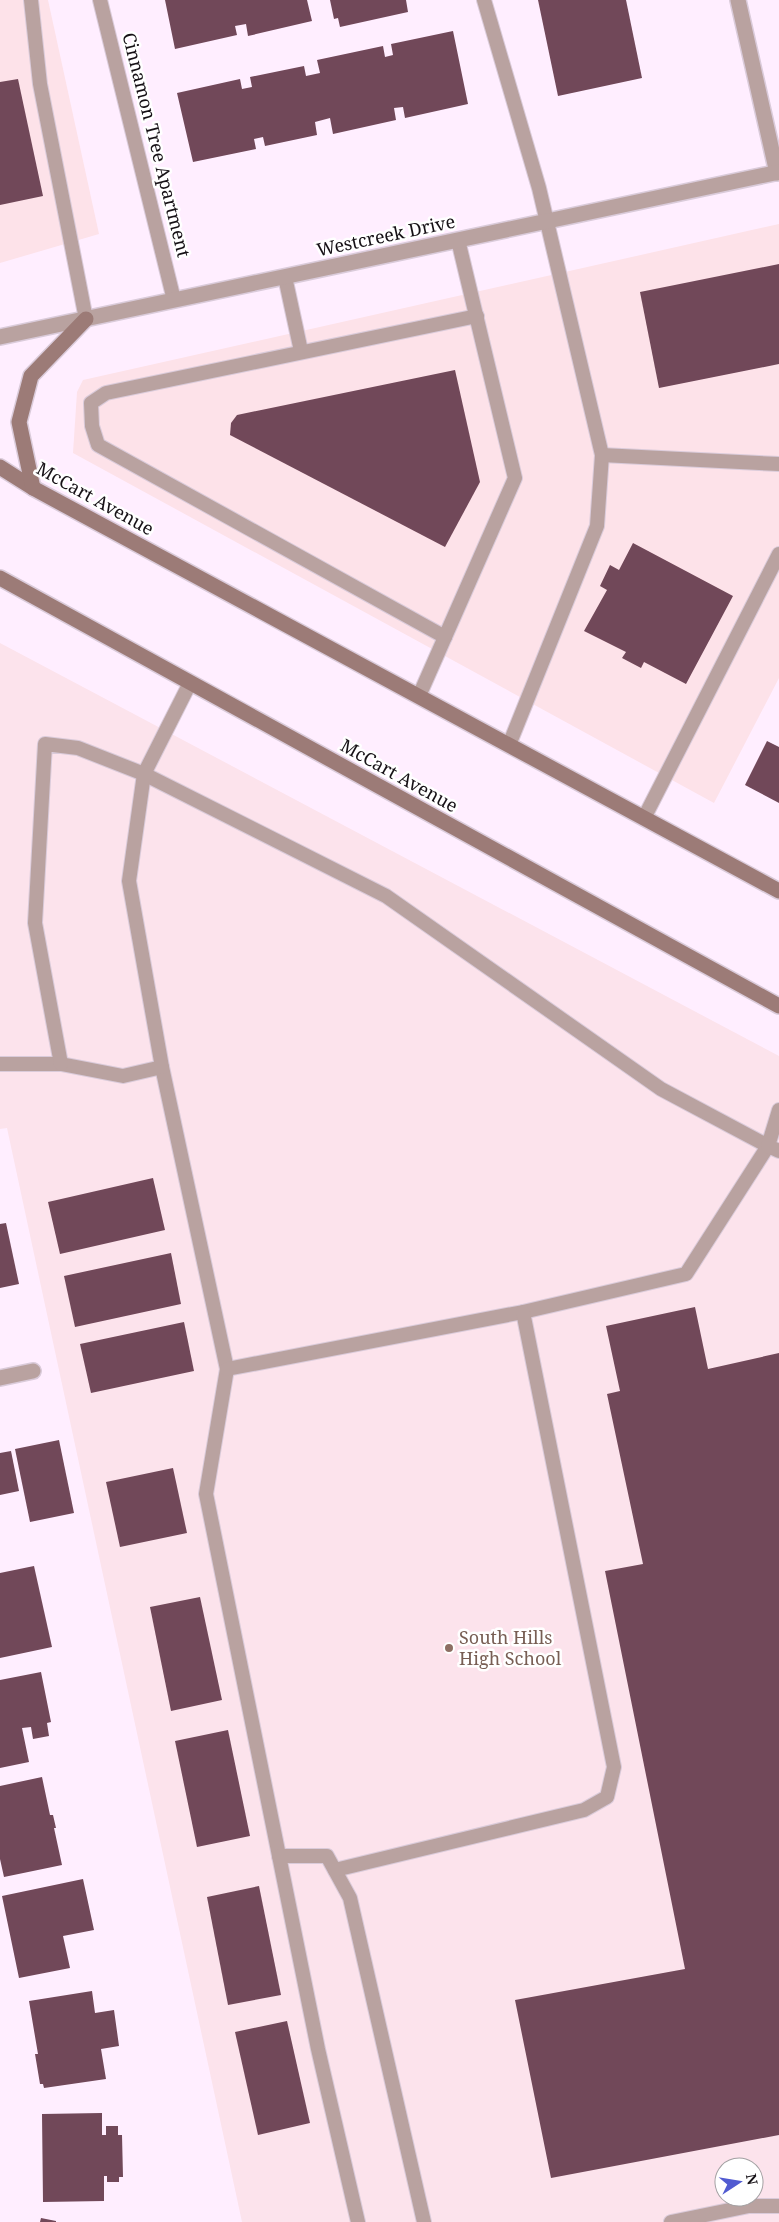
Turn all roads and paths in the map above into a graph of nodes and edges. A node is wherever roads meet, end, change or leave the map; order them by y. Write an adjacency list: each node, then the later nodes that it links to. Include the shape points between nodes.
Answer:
1 (31, 0): 11 (lane, via 40,84)
2 (100, 0): 9 (lane, Cinnamon Tree Apartment)
3 (484, 0): 6 (lane)
4 (738, 0): 5 (street)
5 (778, 172): 6 (street, Westcreek Drive)
6 (546, 221): 7 (street, Westcreek Drive); 14 (lane)
7 (458, 240): 8 (street, Westcreek Drive); 10 (lane)
8 (285, 276): 9 (street, Westcreek Drive); 13 (lane)
9 (174, 300): 11 (street, Westcreek Drive)
10 (477, 316): 13 (lane); 20 (lane, via 515,478)
11 (86, 319): 12 (street, Westcreek Drive); 17 (main road, via 31,376 19,422)
12 (0, 337)
13 (301, 351): 20 (lane, via 106,393 91,403 92,426 98,445)
14 (602, 455): 15 (lane); 23 (lane, via 597,526)
15 (779, 464)
16 (0, 467): 17 (main road, McCart Avenue)
17 (33, 488): 22 (main road, McCart Avenue)
18 (779, 554): 25 (lane)
19 (0, 578): 21 (main road, McCart Avenue)
20 (445, 637): 22 (lane)
21 (190, 683): 24 (lane); 27 (main road, McCart Avenue)
22 (418, 696): 23 (main road, McCart Avenue)
23 (509, 745): 25 (main road, McCart Avenue)
24 (144, 774): 29 (lane, via 78,748 45,744 34,923); 30 (lane, via 129,880); 32 (lane, via 386,896 661,1089)
25 (644, 818): 26 (main road, McCart Avenue)
26 (779, 891)
27 (779, 1006)
28 (0, 1064): 29 (lane)
29 (61, 1064): 30 (lane, via 123,1076)
30 (162, 1067): 34 (lane)
31 (779, 1110): 32 (lane)
32 (774, 1148): 33 (lane, via 686,1274)
33 (523, 1312): 34 (lane); 38 (lane, via 614,1768 607,1797 584,1810)
34 (227, 1369): 37 (lane, via 206,1494)
35 (33, 1371): 36 (street)
36 (0, 1378)
37 (279, 1856): 38 (lane, via 327,1856); 40 (lane, via 318,2050)
38 (335, 1870): 41 (lane, via 350,1898)
39 (779, 2206): 42 (lane, via 749,2206)
40 (358, 2222)
41 (424, 2222)
42 (671, 2222)

